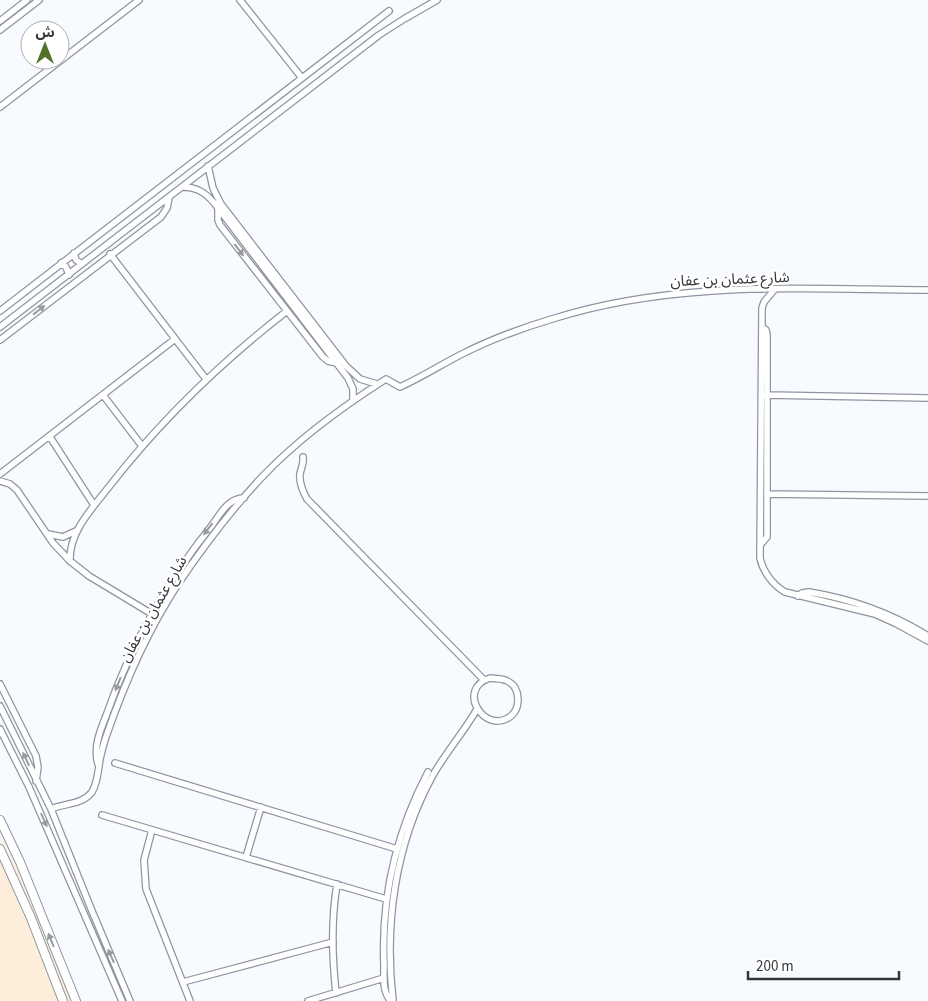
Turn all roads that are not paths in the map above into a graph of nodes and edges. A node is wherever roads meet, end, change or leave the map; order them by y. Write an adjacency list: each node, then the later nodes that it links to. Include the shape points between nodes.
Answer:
1 (27, 0): 7 (street)
2 (39, 0): 8 (street)
3 (139, 0): 10 (street)
4 (437, 0): 11 (street, via 380,35)
5 (243, 1): 9 (street)
6 (389, 11): 9 (street)
7 (0, 21)
8 (0, 30)
9 (302, 78): 15 (street)
10 (0, 107)
11 (208, 166): 12 (street); 29 (street, via 221,204 340,358 360,379)
12 (183, 187): 13 (street); 14 (street, via 203,192)
13 (168, 198): 16 (street, via 167,208 161,216); 18 (street)
14 (218, 208): 23 (street, one-way to 23, via 220,225); 27 (street)
15 (74, 254): 17 (street); 18 (street)
16 (110, 254): 25 (street); 26 (street, one-way to 16)
17 (61, 264): 19 (street); 22 (street)
18 (82, 264): 19 (street)
19 (69, 275): 24 (street)
20 (775, 289): 21 (street, شارع عثمان بن عفان); 29 (street, شارع عثمان بن عفان, via 676,292 584,310 466,352 400,387 386,379); 31 (street, via 763,305 762,327 768,335)
21 (928, 290)
22 (0, 311)
23 (287, 311): 27 (street, via 323,357); 28 (street)
24 (0, 327)
25 (176, 339): 28 (street); 30 (street)
26 (0, 340)
27 (337, 363): 33 (street, via 352,385)
28 (206, 379): 35 (street)
29 (377, 384): 33 (street, شارع عثمان بن عفان)
30 (103, 395): 34 (street); 35 (street)
31 (764, 395): 32 (street); 39 (street); 45 (street)
32 (928, 398)
33 (353, 401): 41 (street, شارع عثمان بن عفان, via 283,456)
34 (50, 437): 37 (street); 42 (street)
35 (142, 446): 42 (street)
36 (303, 458): 51 (street, via 300,483 307,499)
37 (0, 474)
38 (0, 481): 44 (street, via 17,490)
39 (768, 494): 40 (street); 45 (street, via 767,537)
40 (928, 496)
41 (244, 498): 48 (street, one-way to 48, via 233,500 225,508 188,557); 57 (street, شارع عثمان بن عفان, via 192,563 150,634 116,709)
42 (94, 505): 43 (street)
43 (77, 530): 44 (street, via 63,537); 46 (street, via 71,545)
44 (48, 534): 46 (street)
45 (760, 544): 47 (street, via 765,573 781,590)
46 (70, 561): 48 (street)
47 (798, 596): 49 (street, via 809,592 854,602 899,619); 50 (street, via 875,614)
48 (152, 614): 57 (street, one-way to 57, via 111,702 97,744)
49 (928, 636)
50 (928, 641)
51 (484, 680): 54 (street, via 474,696); 54 (street, via 505,680 514,685 518,694 516,710 505,719 498,720 485,717)
52 (0, 684): 59 (street, via 36,756)
53 (0, 706): 59 (street, one-way to 53)
54 (477, 709): 80 (street, via 428,786 403,848 390,919)
55 (0, 729): 76 (street, one-way to 76, via 30,787)
56 (115, 763): 60 (street)
57 (98, 767): 61 (street, شارع عثمان بن عفان, via 95,785 86,797 80,802)
58 (428, 772): 66 (street, via 410,809)
59 (36, 781): 61 (street)
60 (261, 807): 66 (street); 67 (street)
61 (51, 809): 77 (street, one-way to 61)
62 (102, 815): 64 (street)
63 (0, 820): 75 (street, one-way to 63)
64 (152, 830): 67 (street); 72 (street, via 144,860 146,889)
65 (0, 849): 74 (street)
66 (398, 849): 69 (street)
67 (246, 858): 68 (street)
68 (337, 884): 69 (street); 70 (street)
69 (386, 899): 71 (street)
70 (333, 942): 72 (street); 73 (street)
71 (384, 978): 73 (street); 80 (street, via 385,992)
72 (183, 982): 78 (street)
73 (336, 993): 79 (street)
74 (63, 1001)
75 (76, 1001)
76 (122, 1001)
77 (130, 1001)
78 (190, 1001)
79 (308, 1001)
80 (392, 1001)

